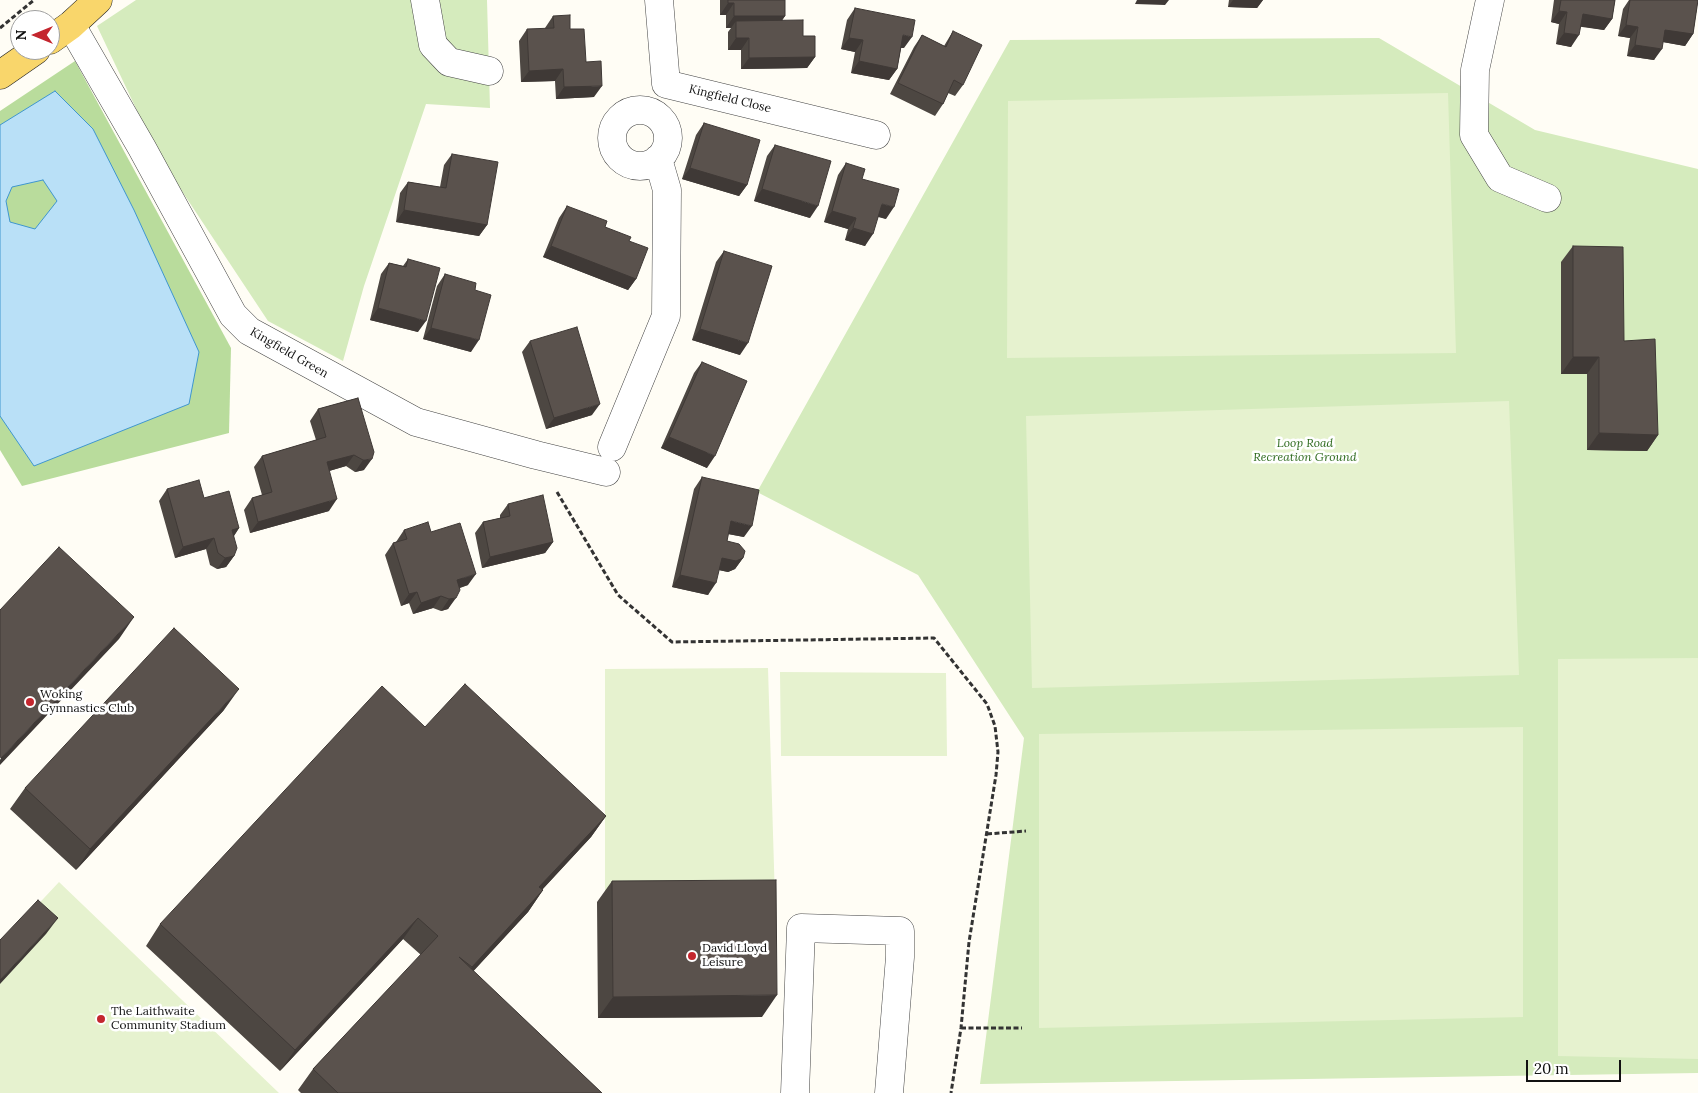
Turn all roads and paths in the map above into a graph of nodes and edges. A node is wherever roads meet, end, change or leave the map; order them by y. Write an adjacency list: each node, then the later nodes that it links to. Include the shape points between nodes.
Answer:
1 (34, 0): 6 (path)
2 (98, 0): 7 (main road)
3 (425, 0): 9 (street, via 433,45 449,62)
4 (659, 0): 11 (street)
5 (1490, 0): 15 (street, via 1475,70 1474,135 1500,178)
6 (0, 28)
7 (61, 33): 16 (street, Kingfield Green, via 142,148 233,315 249,331 416,422)
8 (22, 60): 10 (main road)
9 (489, 71)
10 (0, 75)
11 (666, 84): 12 (street); 13 (street, Kingfield Close)
12 (656, 115): 14 (street, via 667,129 668,138 667,147); 14 (street, via 638,110 621,117 612,133 612,143 622,159 630,164 648,165)
13 (876, 135)
14 (658, 159): 16 (street, Kingfield Green, via 667,190 666,316 609,459)
15 (1547, 198)
16 (536, 455): 18 (path, via 618,595 672,642 934,638 987,704 995,726 998,752)
17 (1026, 831): 18 (path)
18 (987, 834): 19 (path, via 969,942)
19 (961, 1028): 20 (path); 23 (path)
20 (1022, 1028)
21 (795, 1093): 22 (street, via 801,928 900,930)
22 (889, 1093)
23 (951, 1093)

